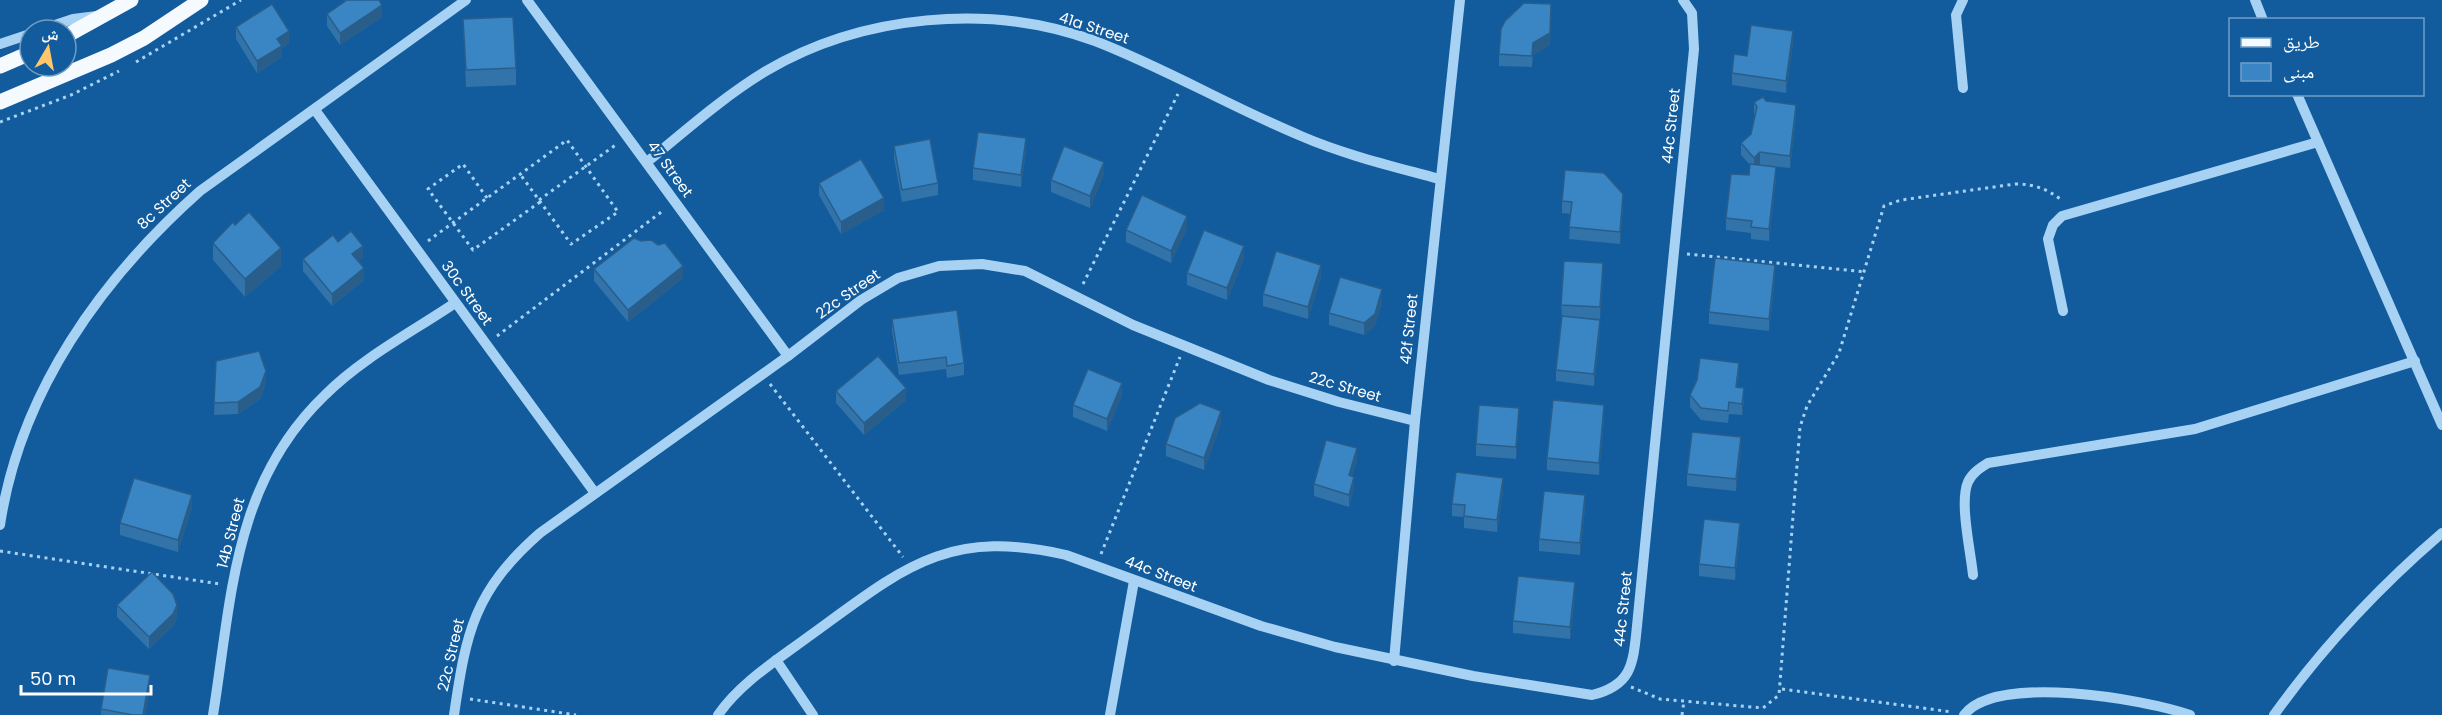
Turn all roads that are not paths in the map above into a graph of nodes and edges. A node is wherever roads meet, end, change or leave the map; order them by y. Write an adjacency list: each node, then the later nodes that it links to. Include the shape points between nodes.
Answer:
1 (131, 0): 9 (main road)
2 (201, 0): 19 (main road, via 111,55)
3 (466, 0): 20 (street, 8c Street)
4 (527, 0): 22 (street, 47 Street)
5 (1460, 0): 23 (street, 42f Street)
6 (1683, 0): 36 (street, 44c Street, via 1692,13 1695,30 1631,667 1609,691 1592,695)
7 (1963, 0): 17 (street, via 1956,15)
8 (2255, 0): 11 (street)
9 (106, 15): 10 (street); 12 (main road)
10 (78, 18)
11 (2263, 18)
12 (78, 30)
13 (18, 38): 14 (street)
14 (0, 44)
15 (18, 58): 16 (main road)
16 (0, 66)
17 (1963, 88)
18 (2298, 96): 21 (street)
19 (0, 102)
20 (315, 110): 24 (street, 30c Street); 31 (street, 8c Street, via 200,191 162,225 100,296 70,339 30,422)
21 (2318, 142): 25 (street, via 2062,216 2053,225 2048,239); 27 (street)
22 (647, 162): 23 (street, 41a Street, via 766,71 815,47 868,30 922,20 985,19 1092,40 1301,136); 26 (street, 47 Street)
23 (1439, 179): 28 (street, 42f Street)
24 (455, 303): 30 (street, 30c Street); 37 (street, 14b Street, via 326,393 278,451 247,520)
25 (2062, 311)
26 (788, 356): 28 (street, 22c Street, via 861,300 898,278 939,266 982,264 1025,271 1184,347 1269,380); 30 (street, 22c Street)
27 (2415, 362): 29 (street); 33 (street, via 2195,429 1988,463 1972,476 1964,495)
28 (1415, 421): 36 (street, 42f Street)
29 (2442, 425)
30 (596, 493): 38 (street, 22c Street, via 540,533 514,556 492,584 476,615 466,648)
31 (0, 525)
32 (2442, 532): 44 (street, via 2334,638)
33 (1973, 575)
34 (1134, 580): 35 (street, 44c Street, via 1035,548 994,545 954,550 909,566); 36 (street, 44c Street, via 1260,626); 41 (street)
35 (776, 660): 39 (street, 44c Street); 40 (street)
36 (1394, 661)
37 (213, 715)
38 (454, 715)
39 (718, 715)
40 (813, 715)
41 (1110, 715)
42 (1964, 715): 43 (street, via 1973,704 1985,699 2075,694 2122,698)
43 (2190, 715)
44 (2274, 715)

